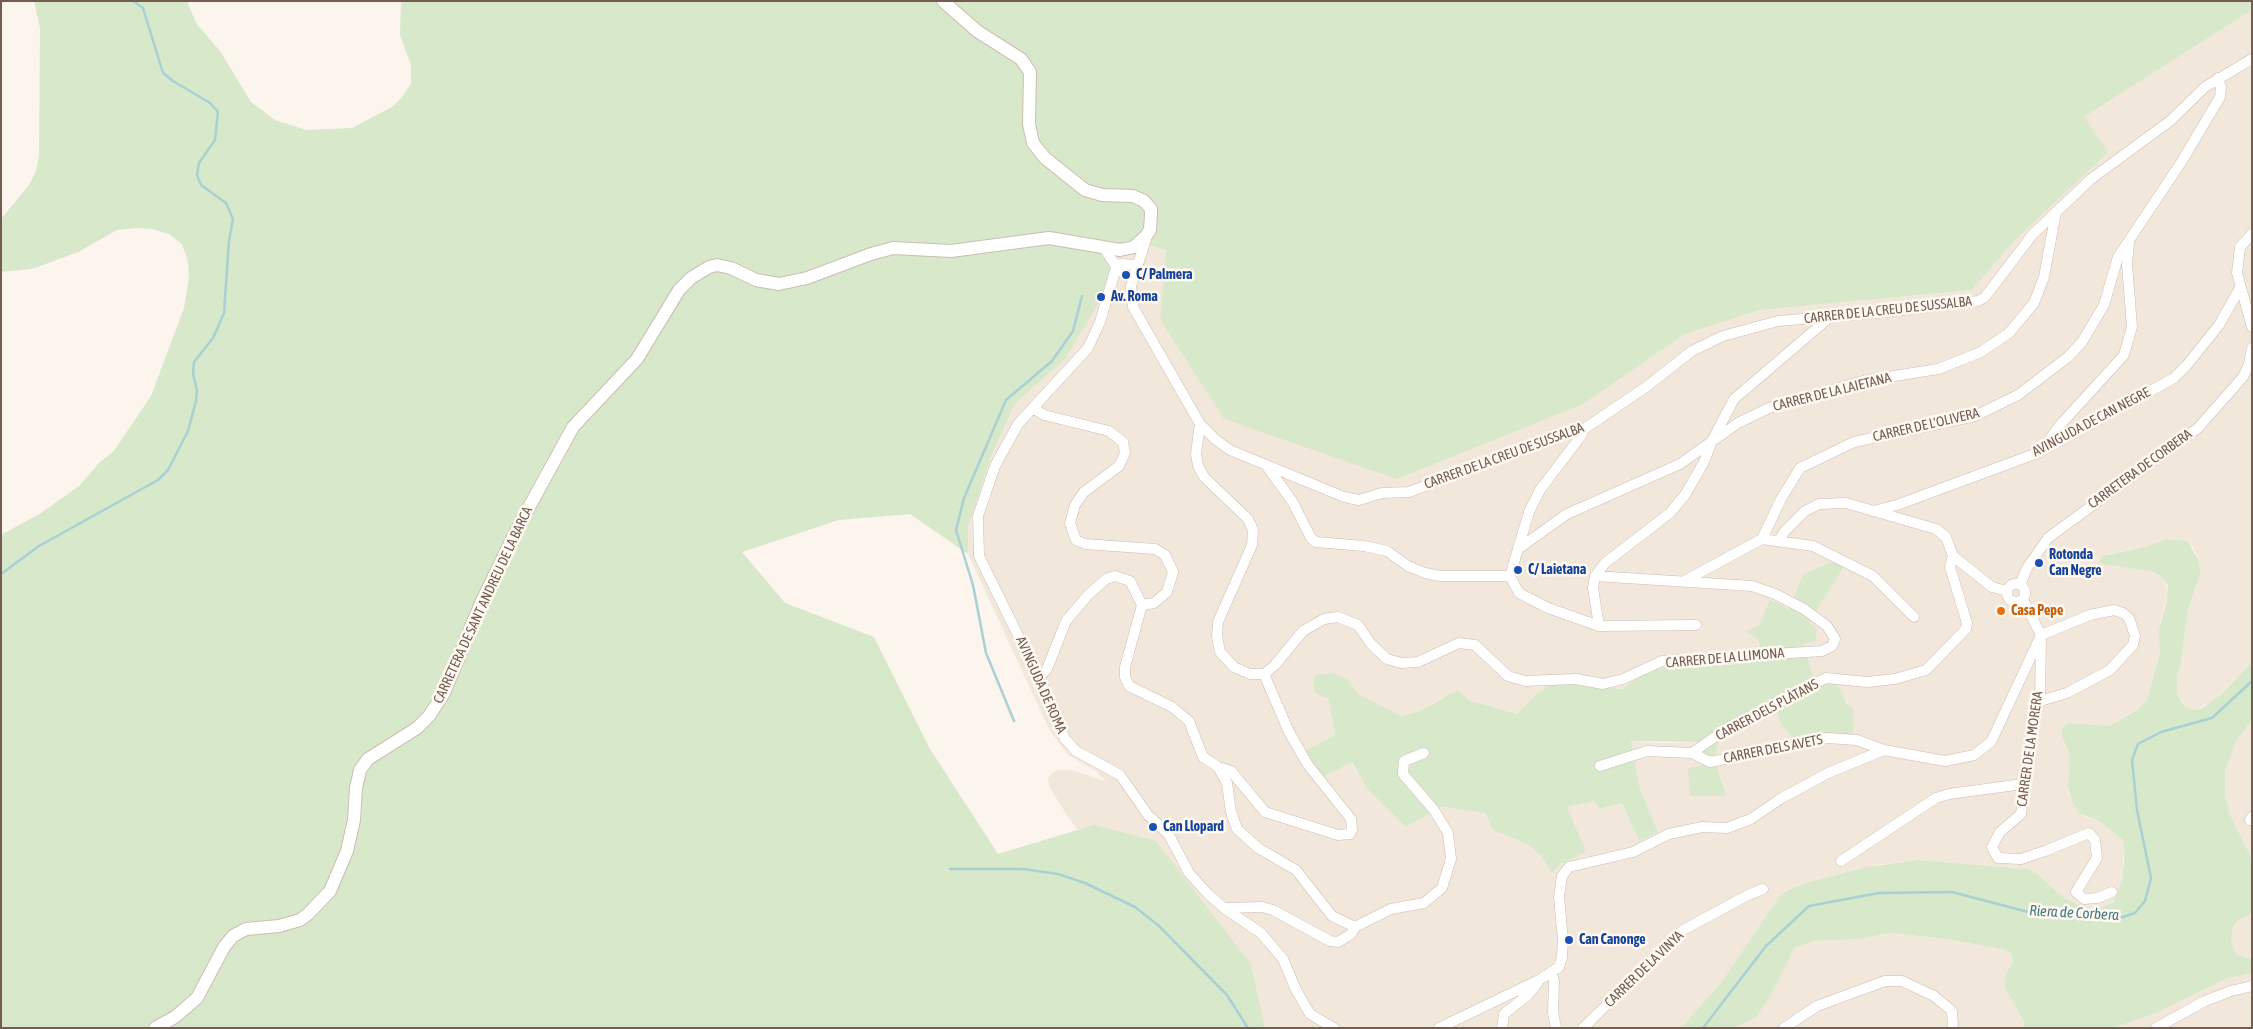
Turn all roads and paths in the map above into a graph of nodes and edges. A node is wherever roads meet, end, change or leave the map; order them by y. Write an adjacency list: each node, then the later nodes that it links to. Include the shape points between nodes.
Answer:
1 (943, 1): 5 (street, via 977,31 1021,59 1030,72 1029,124 1033,143 1044,158 1085,190 1102,195 1133,196 1144,201 1150,209)
2 (2252, 59): 3 (street, CARRER DE LA CREU DE SUSSALBA)
3 (2218, 78): 4 (street, CARRER DE LA CREU DE SUSSALBA, via 2170,122 2092,179); 7 (street, CARRER DE L'OLIVERA, via 2220,97)
4 (2056, 212): 13 (street, CARRER DE LA CREU DE SUSSALBA, via 2033,234 1985,297 1978,301); 19 (street, CARRER DE LA LAIETANA, via 2044,277 2034,303 2008,333 1981,352 1938,369 1863,381 1769,408 1738,423)
5 (1150, 230): 9 (street, via 1139,244); 10 (street)
6 (2252, 234): 12 (street, via 2240,247 2237,257 2236,273)
7 (2129, 243): 20 (street, via 2127,264 2132,327 2124,355); 23 (street, CARRER DE L'OLIVERA, via 2118,257 2104,304 2082,342 2068,357 2018,395 1975,416 1854,442 1800,468)
8 (1104, 248): 9 (street, CARRETERA DE SANT ANDREU DE LA BARCA); 11 (street); 55 (street, CARRETERA DE SANT ANDREU DE LA BARCA, via 1049,238 951,251 903,248 876,252 790,282 762,282 717,265 691,278 679,290 637,359 573,426 517,529 481,603 444,693 429,716 417,728 368,758 360,770 347,851 330,891 300,920 252,928 233,936 197,998 175,1017)
9 (1126, 249): 10 (street, via 1135,252); 11 (street, AVINGUDA DE ROMA, via 1121,255)
10 (1137, 264): 11 (street); 17 (street, CARRER DE LA CREU DE SUSSALBA, via 1130,293 1136,314)
11 (1119, 270): 16 (street, AVINGUDA DE ROMA, via 1088,348)
12 (2240, 288): 14 (street); 20 (street, AVINGUDA DE CAN NEGRE, via 2219,325 2174,378)
13 (1830, 317): 18 (street, CARRER DE LA CREU DE SUSSALBA, via 1778,321 1711,340); 19 (street, via 1734,399)
14 (2252, 327)
15 (2252, 348): 30 (street, CARRETERA DE CORBERA, via 2250,364 2243,377 2198,428 2048,538)
16 (1034, 408): 33 (street, via 1044,415 1109,431 1123,442 1123,461 1084,492 1070,523 1076,540 1085,544 1155,549 1165,555 1173,572 1167,592 1154,603); 39 (street, AVINGUDA DE ROMA, via 1018,424 995,466 978,516 978,545 979,556)
17 (1200, 424): 21 (street, CARRER DE LA CREU DE SUSSALBA, via 1222,446); 38 (street, via 1196,454 1198,466 1204,477 1248,519 1253,530 1252,545 1218,622 1220,652 1234,667 1250,674)
18 (1584, 429): 21 (street, CARRER DE LA CREU DE SUSSALBA, via 1576,428 1409,492 1382,493 1359,500); 25 (street, via 1540,490 1529,512)
19 (1712, 441): 25 (street, CARRER DE LA LAIETANA, via 1680,464 1567,514); 28 (street, via 1690,487 1670,513 1604,563)
20 (2040, 452): 22 (street, AVINGUDA DE CAN NEGRE, via 1897,505)
21 (1266, 465): 27 (street, via 1316,542 1364,546 1387,552 1408,566 1440,576)
22 (1873, 510): 24 (street, via 1846,503 1819,504 1794,520); 26 (street, via 1936,529 1946,537)
23 (1762, 538): 24 (street); 29 (street)
24 (1779, 541): 34 (street, via 1813,546 1874,576)
25 (1518, 549): 27 (street)
26 (1953, 556): 31 (street, via 1992,587); 43 (street, CARRER DELS PLÀTANS, via 1950,567 1967,622 1966,630 1926,670 1895,679 1866,682 1826,678 1729,727)
27 (1510, 576): 36 (street, via 1519,593 1548,608)
28 (1595, 576): 29 (street, CARRER DE LA LLIMONA); 36 (street, via 1593,588)
29 (1686, 580): 38 (street, CARRER DE LA LLIMONA, via 1752,586 1775,594 1827,626 1834,639 1832,646 1822,650 1662,661 1623,679 1603,684 1576,679 1525,681 1508,676 1475,645 1458,643 1418,662 1401,663 1387,659 1358,625 1338,617 1324,619 1303,631)
30 (2020, 584): 31 (street, via 2013,584); 32 (street, via 2025,591)
31 (2007, 591): 32 (street, via 2011,602)
32 (2023, 600): 37 (street)
33 (1142, 605): 39 (street, via 1130,581 1114,576 1106,579 1066,621 1047,669); 45 (street, via 1125,677 1129,686 1182,714 1189,721 1203,757)
34 (1914, 617)
35 (1696, 625): 36 (street)
36 (1599, 626)
37 (2041, 635): 40 (street, CARRER DE LA MORERA); 40 (street, via 2090,615 2114,610 2129,618 2135,636 2133,645 2110,670 2067,693); 41 (street, CARRER DELS AVETS, via 1991,742 1974,755 1945,761)
38 (1264, 674): 45 (street, via 1289,732 1308,765 1351,820 1352,830 1350,834 1338,835 1265,812 1231,772)
39 (1039, 678): 50 (street, AVINGUDA DE ROMA, via 1065,739 1076,751 1120,775 1144,809 1169,835 1190,873)
40 (2040, 700): 46 (street, CARRER DE LA MORERA, via 2032,726)
41 (1884, 750): 43 (street, CARRER DELS AVETS, via 1857,740 1827,738 1710,762); 52 (street, via 1780,799 1751,820 1727,828 1702,827 1669,834 1633,852 1569,867 1562,876 1559,897 1562,957)
42 (1424, 753): 51 (street, via 1404,761 1402,774 1434,810 1448,833 1451,858 1442,888 1424,902 1391,910)
43 (1692, 754): 44 (street, via 1647,751)
44 (1600, 766)
45 (1218, 767): 51 (street, via 1227,783 1236,829 1258,848 1296,870 1332,916)
46 (2023, 784): 47 (street, via 1936,798); 49 (street, CARRER DE LA MORERA, via 2021,814 2000,832 1992,847 1998,858 2021,858 2045,852 2089,833 2095,840 2097,858 2076,892 2084,899)
47 (1841, 861)
48 (1764, 889): 60 (street, CARRER DE LA VINYA, via 1683,930)
49 (2112, 892)
50 (1224, 908): 51 (street, via 1262,907 1273,910 1338,942 1351,934); 56 (street, AVINGUDA DE ROMA, via 1261,933 1283,959 1310,1014)
51 (1355, 927)
52 (1552, 973): 53 (street); 59 (street)
53 (1539, 980): 57 (street); 58 (street, via 1529,994 1504,1014)
54 (2252, 986): 63 (street, via 2205,1001)
55 (155, 1028)
56 (1334, 1028)
57 (1439, 1028)
58 (1502, 1028)
59 (1556, 1028)
60 (1583, 1028)
61 (1784, 1028): 62 (street, via 1817,1006 1885,981 1902,981 1934,996 1952,1011)
62 (1953, 1028)
63 (2156, 1028)

